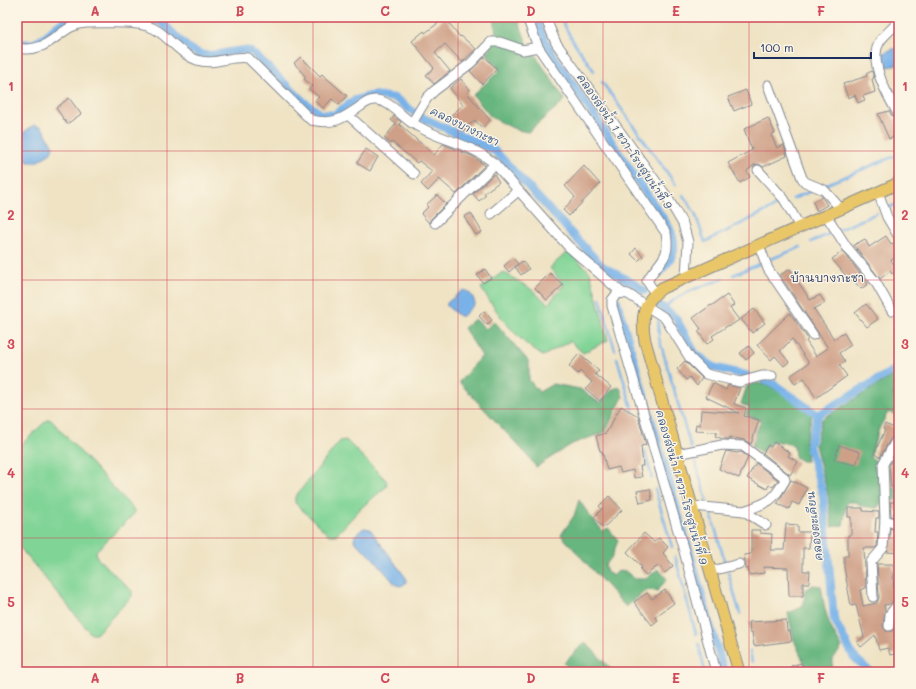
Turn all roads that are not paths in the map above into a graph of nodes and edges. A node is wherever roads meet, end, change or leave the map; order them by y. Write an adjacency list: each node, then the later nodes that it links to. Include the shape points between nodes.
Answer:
1 (527, 17): 4 (street)
2 (545, 17): 23 (street, via 556,44 667,197 683,224 688,242)
3 (899, 20): 8 (street, via 876,49 876,63 887,95)
4 (538, 47): 9 (street, via 523,50 500,42 491,42 471,63 434,91); 25 (street, via 666,233 667,254 647,281)
5 (17, 48): 7 (street, via 37,49 84,23 146,25 157,30 196,59 213,62 238,56 248,58 312,120 325,123 338,121)
6 (768, 85): 16 (street, via 802,178 805,182 824,190)
7 (348, 115): 9 (street, via 367,102 375,100 385,103); 12 (street)
8 (899, 115)
9 (413, 121): 10 (street, via 472,148)
10 (495, 164): 14 (street); 19 (street)
11 (758, 170): 20 (street, via 784,199)
12 (414, 174)
13 (899, 183): 15 (main road)
14 (518, 191): 17 (street); 24 (street, via 568,246)
15 (878, 192): 16 (main road); 21 (street, via 887,217)
16 (841, 209): 18 (main road)
17 (491, 214)
18 (826, 215): 20 (main road); 27 (street, via 846,246 875,281)
19 (435, 223)
20 (800, 227): 22 (main road)
21 (899, 237)
22 (759, 245): 23 (main road); 28 (street, via 768,269)
23 (686, 277): 25 (main road)
24 (622, 293): 26 (street); 42 (street, via 616,295 612,306 684,551)
25 (655, 293): 26 (main road)
26 (645, 305): 29 (street, via 665,318 690,358 706,374 740,382); 31 (main road, via 642,319 645,341)
27 (892, 311)
28 (813, 335)
29 (772, 376)
30 (896, 440): 34 (street, via 883,464)
31 (677, 454): 32 (main road); 33 (street, via 733,444 750,450 764,464 784,477 785,480 776,497)
32 (693, 506): 33 (street); 38 (main road)
33 (744, 511): 35 (street)
34 (885, 520): 36 (street); 39 (street, via 883,548 871,562)
35 (766, 525)
36 (899, 525)
37 (739, 564): 38 (street)
38 (711, 571): 43 (main road)
39 (873, 597)
40 (899, 603): 41 (street, via 890,614)
41 (889, 626)
42 (716, 672)
43 (739, 672)

